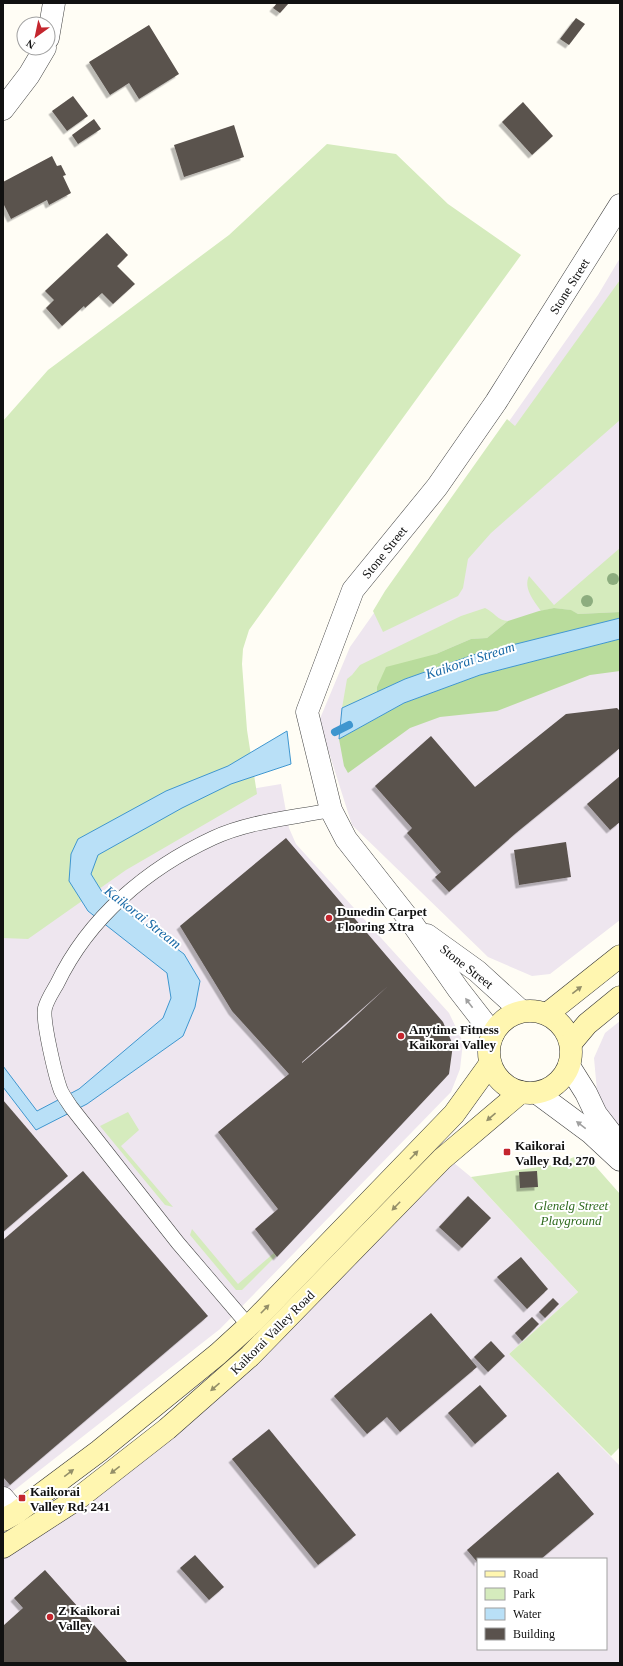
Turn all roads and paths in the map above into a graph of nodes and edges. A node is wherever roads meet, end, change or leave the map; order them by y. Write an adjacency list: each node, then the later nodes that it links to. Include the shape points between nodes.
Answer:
1 (54, 3): 2 (street)
2 (52, 16)
3 (40, 56): 4 (street)
4 (3, 109)
5 (620, 205): 6 (street, Stone Street, via 491,409 437,486 353,590 306,712)
6 (331, 810): 7 (street, Stone Street, via 346,839); 19 (lane, via 260,822 215,837 170,860 142,879 89,932 63,972 45,1009 47,1036 61,1091 71,1107 178,1243)
7 (412, 923): 10 (street, Stone Street, via 477,971); 12 (street, Stone Street, one-way to 7)
8 (620, 956): 11 (main road, one-way to 8)
9 (620, 997): 13 (main road, via 587,1024)
10 (521, 1011): 11 (main road, via 534,1010); 12 (main road, via 499,1024)
11 (547, 1014): 13 (main road, via 558,1021)
12 (493, 1034): 14 (main road)
13 (571, 1043): 15 (main road, Kaikorai Valley Road, via 572,1055)
14 (490, 1064): 16 (main road, via 495,1074 510,1088); 19 (main road, Kaikorai Valley Road, one-way to 14, via 454,1114)
15 (569, 1066): 16 (main road, Kaikorai Valley Road, via 562,1079 551,1088); 17 (street, via 596,1114)
16 (529, 1092): 18 (street, one-way to 16, via 591,1133); 21 (main road, Kaikorai Valley Road, one-way to 21, via 442,1159 250,1356 173,1424 80,1497)
17 (620, 1145)
18 (620, 1160)
19 (249, 1326): 20 (main road, Kaikorai Valley Road, one-way to 19, via 99,1451)
20 (7, 1510)
21 (3, 1547)

